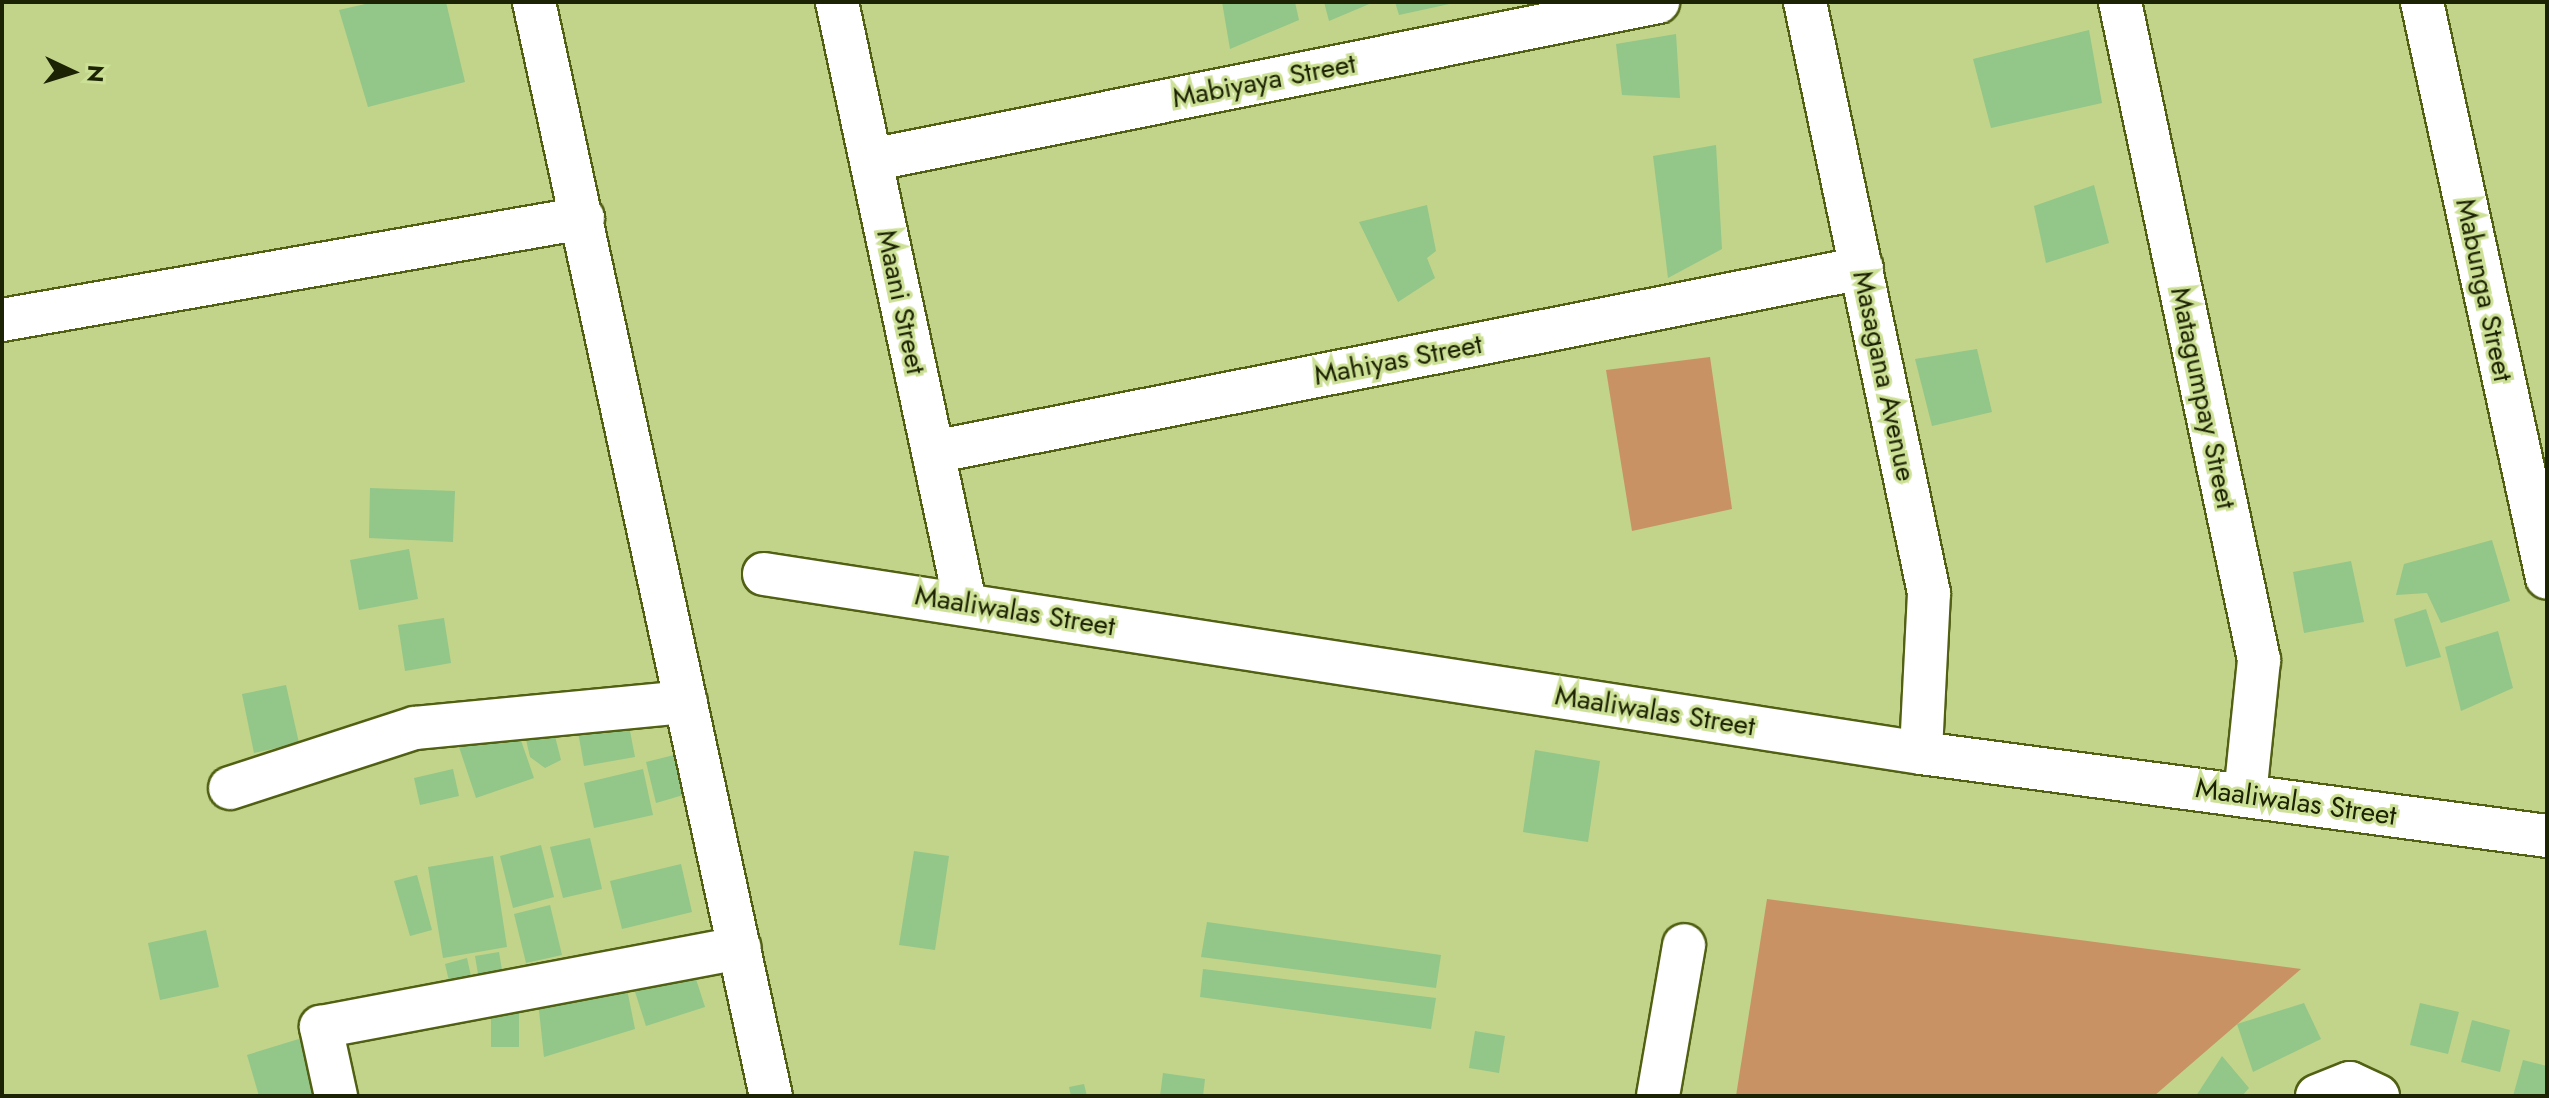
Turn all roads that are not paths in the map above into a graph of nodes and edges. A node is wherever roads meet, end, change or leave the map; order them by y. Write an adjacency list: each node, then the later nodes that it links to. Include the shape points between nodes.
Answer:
1 (534, 2): 8 (street)
2 (837, 2): 7 (street, Maani Street)
3 (1658, 2): 7 (street, Mabiyaya Street)
4 (1805, 2): 9 (street, Masagana Avenue)
5 (2120, 2): 18 (street, Matagumpay Street, via 2259,660)
6 (2422, 2): 13 (street, Mabunga Street)
7 (871, 160): 11 (street, Maani Street)
8 (583, 218): 10 (street); 15 (street)
9 (1862, 268): 11 (street, Mahiyas Street); 16 (street, Masagana Avenue, via 1929,593)
10 (2, 320)
11 (933, 452): 14 (street, Maani Street)
12 (764, 574): 14 (street, Maaliwalas Street)
13 (2547, 578)
14 (965, 602): 16 (street, Maaliwalas Street)
15 (686, 702): 17 (street, via 415,728); 21 (street)
16 (1921, 753): 18 (street, Maaliwalas Street)
17 (230, 788)
18 (2245, 795): 19 (street, Maaliwalas Street)
19 (2547, 836)
20 (1684, 945): 24 (street)
21 (740, 948): 22 (street, via 321,1027); 23 (street)
22 (336, 1096)
23 (771, 1096)
24 (1658, 1096)

